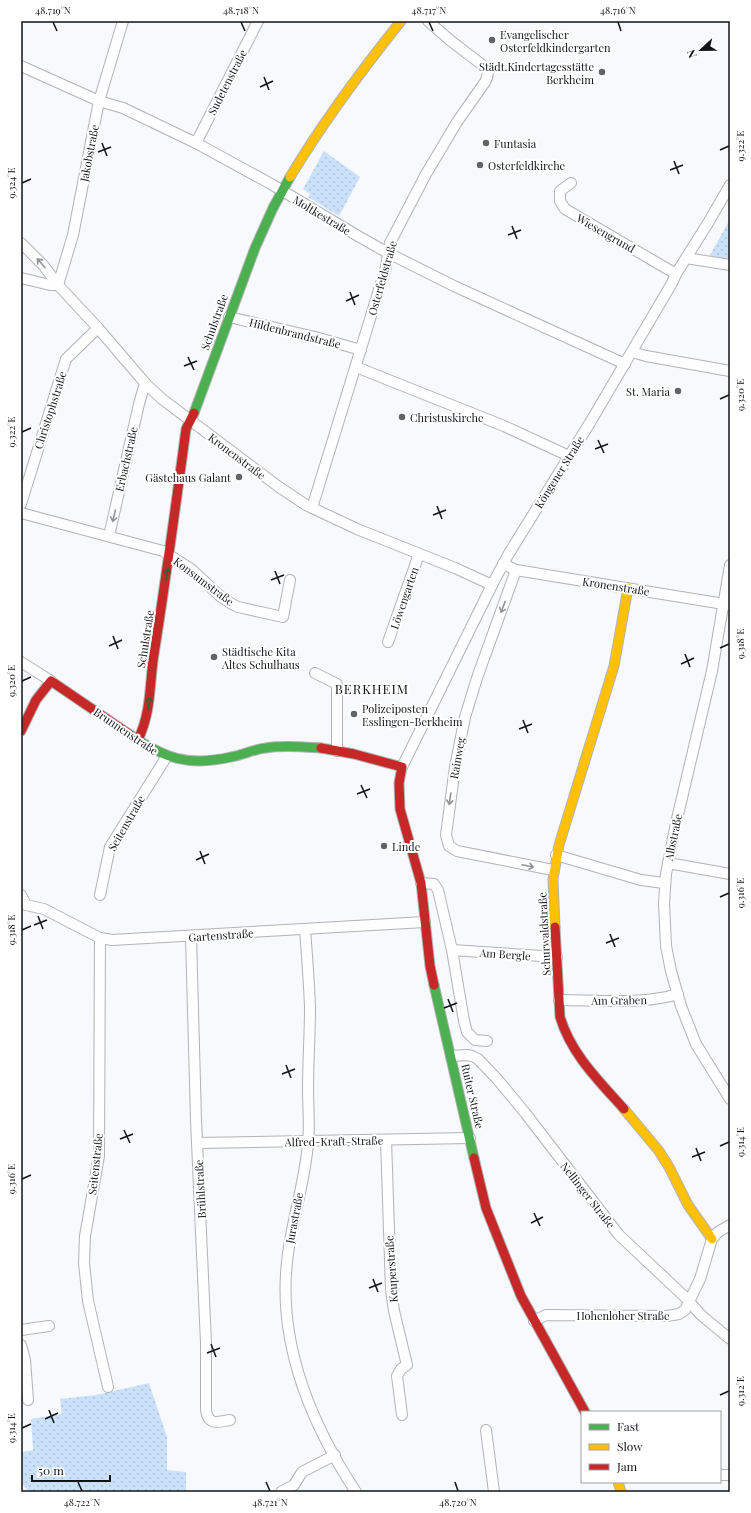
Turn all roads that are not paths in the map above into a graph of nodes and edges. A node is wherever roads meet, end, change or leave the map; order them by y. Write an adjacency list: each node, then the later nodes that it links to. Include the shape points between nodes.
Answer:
1 (123, 21): 6 (street, Jakobstraße)
2 (258, 21): 7 (street, Sudetenstraße)
3 (401, 21): 10 (street, Schulstraße, via 329,114)
4 (428, 21): 12 (street, Osterfeldstraße, via 485,67 487,79 457,122 426,174 390,243)
5 (21, 66): 6 (street, Moltkestraße)
6 (99, 101): 7 (street, Moltkestraße, via 123,108); 17 (street, Jakobstraße, via 73,235)
7 (196, 143): 10 (street, Moltkestraße)
8 (571, 183): 15 (street, Wiesengrund, via 560,190 560,201 564,209)
9 (730, 185): 13 (street, Köngener Straße)
10 (283, 192): 12 (street, Moltkestraße); 18 (street, Schulstraße, via 248,264)
11 (21, 243): 17 (street, Kronenstraße, one-way to 11, via 44,266)
12 (388, 253): 20 (street, Osterfeldstraße); 22 (street, Moltkestraße)
13 (686, 258): 14 (street); 15 (street, Köngener Straße)
14 (730, 265)
15 (676, 274): 21 (street, Köngener Straße)
16 (21, 278): 17 (street)
17 (58, 285): 19 (street, Kronenstraße)
18 (229, 317): 20 (street, Hildenbrandstraße); 26 (street, Schulstraße)
19 (98, 328): 25 (street, Kronenstraße); 28 (street, Christophstraße, via 66,359)
20 (361, 350): 23 (street, Osterfeldstraße)
21 (632, 352): 22 (street, Köngener Straße); 24 (street)
22 (625, 364): 27 (street, Köngener Straße)
23 (356, 366): 27 (street, via 504,426); 29 (street, Osterfeldstraße)
24 (730, 371)
25 (145, 383): 26 (street, Kronenstraße); 31 (street, Erbachstraße, one-way to 31)
26 (190, 421): 29 (street, Kronenstraße, via 279,487); 33 (street, Schulstraße, via 185,435)
27 (569, 456): 34 (street, Köngener Straße)
28 (21, 504)
29 (312, 508): 32 (street, Kronenstraße)
30 (21, 513): 31 (street, Konsumstraße)
31 (109, 536): 33 (street, Konsumstraße, via 158,549)
32 (419, 554): 38 (street, Kronenstraße); 41 (street, Löwengarten)
33 (169, 555): 37 (street, Konsumstraße, via 191,569 232,604 283,617); 46 (street, Schulstraße, one-way to 33, via 149,706 152,659)
34 (503, 564): 36 (street, Kronenstraße); 38 (street, Köngener Straße)
35 (730, 565): 40 (street, Albstraße)
36 (516, 570): 39 (street, Kronenstraße); 52 (street, Rainweg, one-way to 52, via 465,717 446,835 449,846 457,852)
37 (290, 580)
38 (492, 585): 49 (street, Köngener Straße)
39 (628, 588): 40 (street, Kronenstraße); 50 (street, Schurwaldstraße, via 614,666)
40 (727, 605): 51 (street, Albstraße)
41 (388, 642)
42 (21, 662): 44 (street, Brunnenstraße)
43 (315, 673): 47 (street, via 337,684)
44 (51, 681): 45 (street, via 36,700); 46 (street, Brunnenstraße)
45 (21, 731)
46 (138, 740): 48 (street, Brunnenstraße)
47 (337, 751): 48 (street, Brunnenstraße, via 310,746 281,746 260,748 228,758 198,762); 49 (street, Brunnenstraße)
48 (167, 756): 57 (street, Seitenstraße, via 110,848)
49 (402, 767): 54 (street, Ruiter Straße, via 399,783 400,809)
50 (556, 855): 52 (street, Schurwaldstraße); 55 (street, via 641,880)
51 (668, 863): 53 (street); 55 (street, Albstraße)
52 (553, 870): 64 (street, Schurwaldstraße)
53 (730, 874)
54 (421, 883): 59 (street, Ruiter Straße); 63 (street, via 432,883 437,888)
55 (664, 883): 65 (street, Albstraße, via 665,939)
56 (21, 895): 58 (street)
57 (100, 895)
58 (23, 910): 62 (street, Gartenstraße, via 44,910)
59 (425, 922): 60 (street, Gartenstraße); 68 (street, Ruiter Straße, via 433,980)
60 (305, 929): 61 (street, Gartenstraße); 72 (street, Jurastraße, via 310,1007)
61 (191, 936): 62 (street, Gartenstraße, via 120,940); 73 (street, Brühlstraße)
62 (100, 938): 82 (street, Seitenstraße, via 99,1150 85,1236 84,1263 88,1301)
63 (452, 950): 64 (street, Am Bergle); 67 (street, via 466,1029 475,1040)
64 (557, 957): 66 (street, Schurwaldstraße)
65 (678, 994): 66 (street, Am Graben, via 643,1000); 69 (street, Albstraße, via 696,1044)
66 (559, 1000): 75 (street, Schurwaldstraße, via 562,1024 574,1049 658,1151 686,1202)
67 (487, 1041)
68 (452, 1056): 70 (street, Ruiter Straße); 76 (street, Nellinger Straße, via 467,1055 478,1059 534,1123 619,1235)
69 (730, 1099)
70 (470, 1138): 71 (street, Alfred-Kraft-Straße); 77 (street, Ruiter Straße, via 493,1228 514,1281)
71 (386, 1140): 72 (street, Alfred-Kraft-Straße); 85 (street, Keuperstraße, via 391,1290 408,1365 401,1369 397,1376)
72 (308, 1141): 73 (street, Alfred-Kraft-Straße); 88 (street, Jurastraße, via 289,1248 285,1305 297,1369)
73 (197, 1143): 86 (street, Brühlstraße, via 206,1343 206,1410 208,1418 213,1422)
74 (730, 1225): 75 (street)
75 (712, 1239): 76 (street, Hohenloher Straße, via 700,1279)
76 (689, 1302): 77 (street, Hohenloher Straße, via 683,1312 671,1316 546,1316); 80 (street, Nellinger Straße)
77 (534, 1321): 84 (street, Ruiter Straße)
78 (49, 1326): 79 (street)
79 (21, 1330)
80 (730, 1339)
81 (21, 1345): 83 (street, via 25,1360)
82 (108, 1387)
83 (28, 1400)
84 (584, 1411)
85 (402, 1415)
86 (230, 1420)
87 (486, 1430): 91 (street)
88 (335, 1455): 89 (street, via 302,1472 294,1485); 90 (street, Jurastraße)
89 (281, 1492)
90 (356, 1492)
91 (494, 1492)

